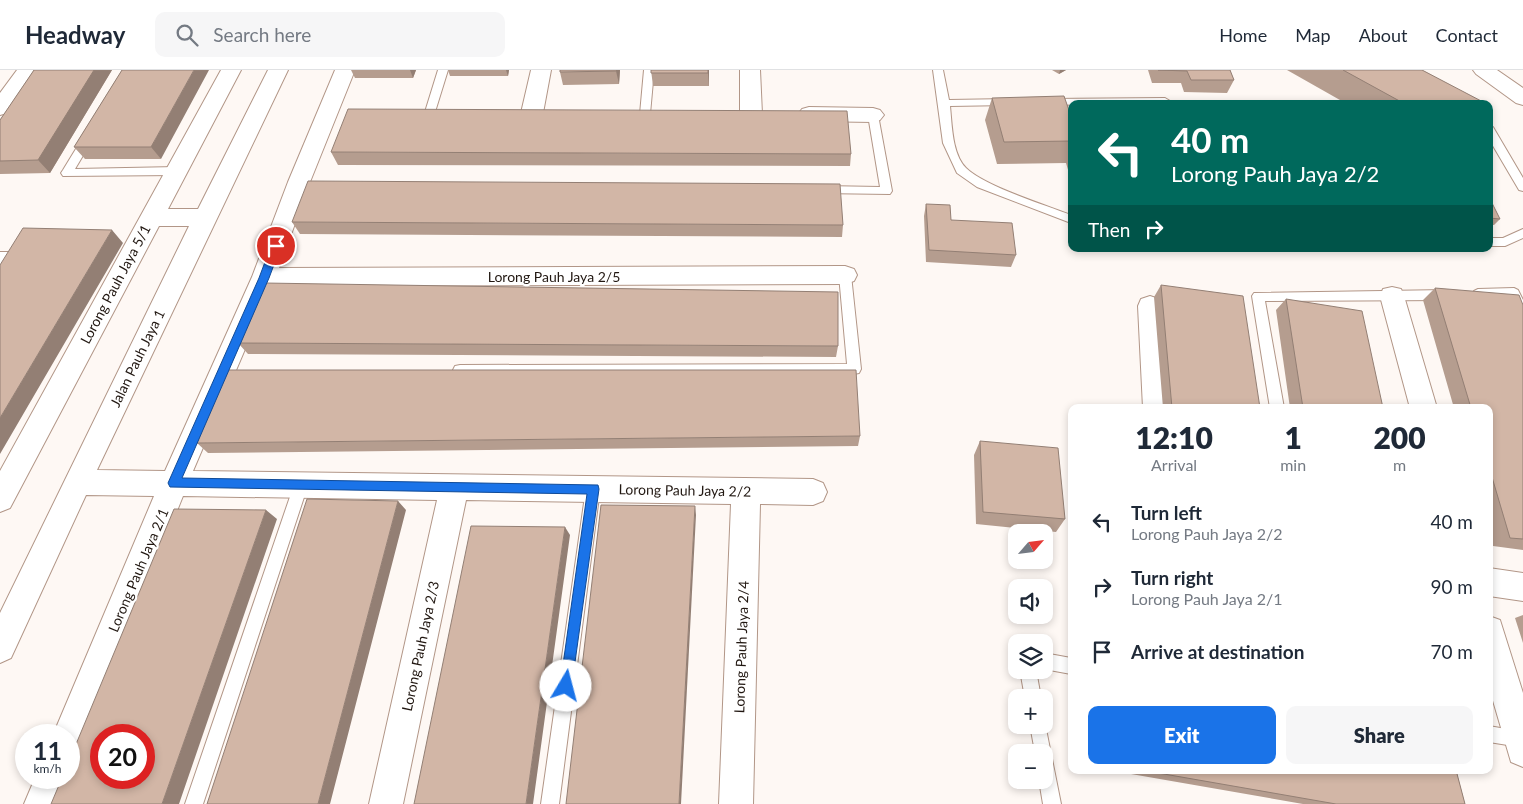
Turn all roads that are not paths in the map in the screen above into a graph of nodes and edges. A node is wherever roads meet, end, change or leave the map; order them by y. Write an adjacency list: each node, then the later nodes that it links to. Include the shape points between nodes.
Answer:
1 (28, 70): 16 (street)
2 (231, 70): 23 (street, Lorong Pauh Jaya 5/1)
3 (278, 70): 26 (street, Jalan Pauh Jaya 1)
4 (345, 70): 34 (street, Lorong Pauh Jaya 2/1, via 338,112 304,182)
5 (443, 70): 17 (lane)
6 (540, 70): 18 (street)
7 (648, 70): 19 (lane)
8 (750, 70): 20 (street, via 760,114)
9 (938, 70): 15 (lane)
10 (1483, 70): 11 (street)
11 (1523, 98)
12 (1021, 102): 15 (lane)
13 (1040, 102): 14 (lane)
14 (1068, 102)
15 (944, 103): 28 (lane, via 948,143 961,170 981,184)
16 (0, 108)
17 (430, 112)
18 (532, 113)
19 (645, 114)
20 (873, 115): 25 (lane, via 886,191)
21 (96, 125): 23 (lane, via 67,173)
22 (1493, 137): 24 (lane)
23 (177, 171): 27 (street, Lorong Pauh Jaya 5/1)
24 (1523, 187)
25 (806, 190)
26 (204, 217): 27 (street); 42 (street, Jalan Pauh Jaya 1)
27 (152, 218): 49 (street, Lorong Pauh Jaya 5/1)
28 (1068, 218)
29 (1523, 232): 30 (lane, via 1505,242)
30 (1493, 242)
31 (0, 256): 32 (lane, via 9,256)
32 (0, 270)
33 (845, 275): 34 (street, Lorong Pauh Jaya 2/5); 38 (lane, via 854,369)
34 (264, 278): 43 (street, Lorong Pauh Jaya 2/1, via 229,371)
35 (1392, 296): 37 (lane, via 1514,293); 40 (lane, via 1258,296); 41 (street)
36 (1150, 306): 39 (street)
37 (1523, 314)
38 (450, 370)
39 (1156, 404)
40 (1275, 404)
41 (1423, 404)
42 (77, 482): 43 (street, Lorong Pauh Jaya 2/2); 53 (street, Jalan Pauh Jaya 1)
43 (174, 483): 44 (street, Lorong Pauh Jaya 2/2); 56 (street, Lorong Pauh Jaya 2/1)
44 (301, 485): 45 (street, Lorong Pauh Jaya 2/2); 62 (lane)
45 (454, 487): 46 (street, Lorong Pauh Jaya 2/2); 63 (street, Lorong Pauh Jaya 2/3)
46 (594, 489): 47 (street, Lorong Pauh Jaya 2/2); 64 (lane)
47 (746, 491): 48 (street, Lorong Pauh Jaya 2/2); 65 (street, Lorong Pauh Jaya 2/4)
48 (813, 492)
49 (0, 499)
50 (1493, 583): 51 (street)
51 (1523, 587)
52 (1493, 645): 58 (street)
53 (0, 647)
54 (1053, 663): 55 (lane)
55 (1068, 665)
56 (75, 724)
57 (1493, 735): 58 (lane)
58 (1521, 744)
59 (47, 789): 61 (street)
60 (1049, 789): 66 (lane)
61 (41, 804)
62 (194, 804)
63 (386, 804)
64 (550, 804)
65 (736, 804)
66 (1052, 804)

